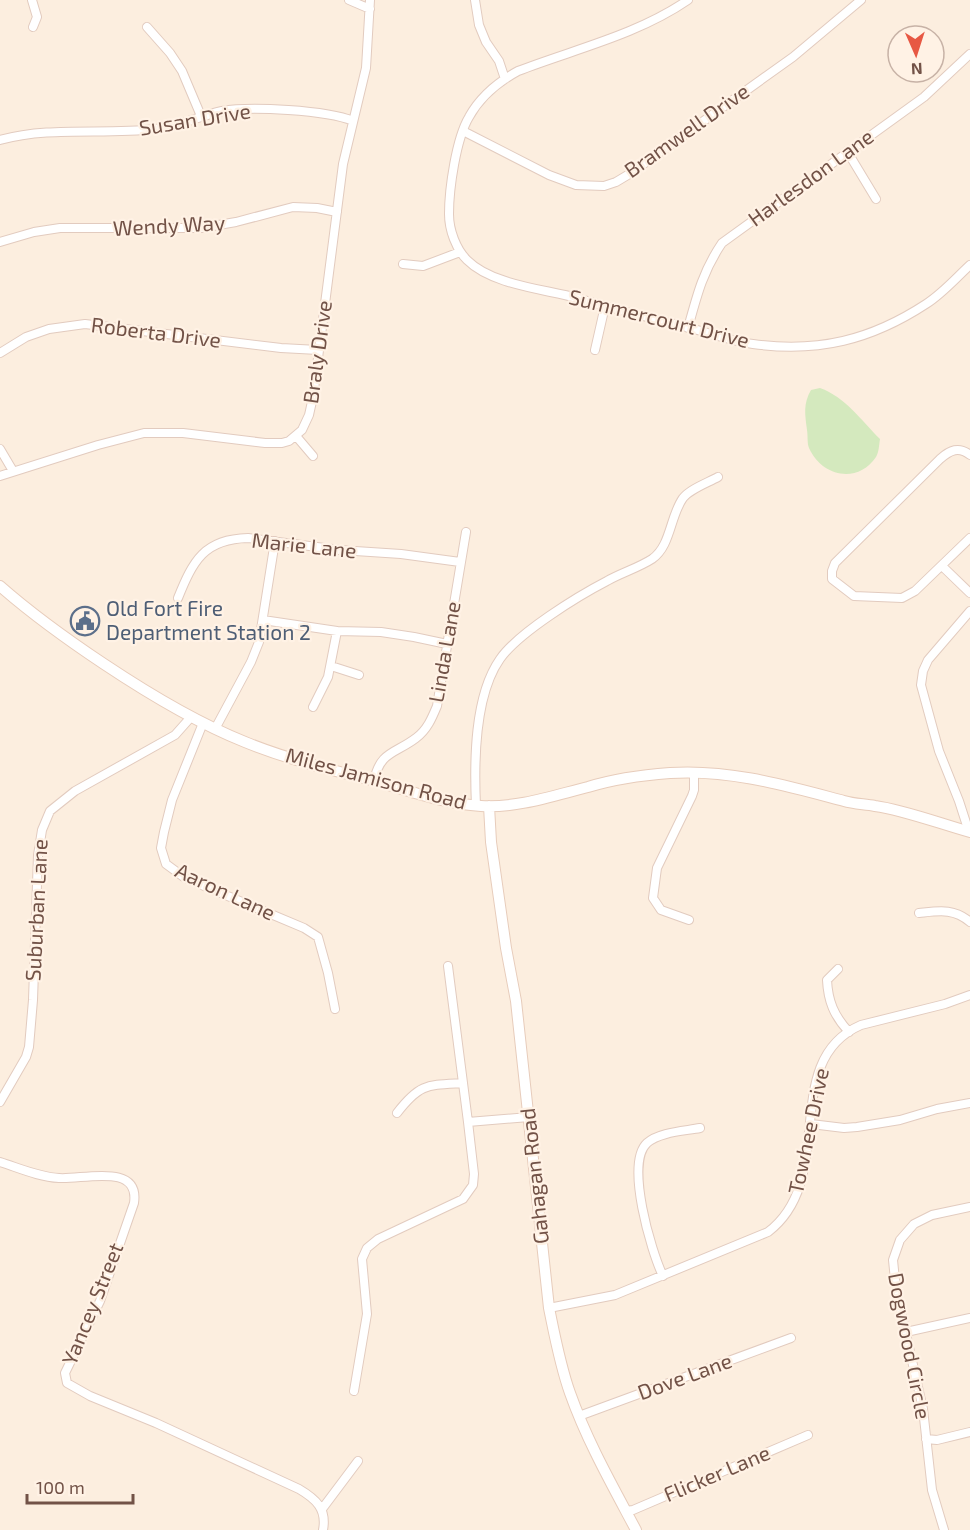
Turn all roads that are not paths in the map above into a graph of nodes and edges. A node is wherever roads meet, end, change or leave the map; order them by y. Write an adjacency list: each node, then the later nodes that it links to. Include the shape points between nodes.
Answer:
1 (32, 0): 7 (street, via 37,17)
2 (349, 0): 6 (street)
3 (475, 0): 10 (street, via 479,25)
4 (688, 0): 10 (street, via 637,28)
5 (861, 0): 13 (street, Bramwell Drive, via 793,57 611,184 590,187 562,181)
6 (370, 4): 12 (street, Braly Drive, via 366,68)
7 (33, 27)
8 (147, 27): 11 (street, via 182,72)
9 (970, 54): 15 (street, Harlesdon Lane, via 924,97)
10 (505, 79): 13 (street, via 482,99)
11 (201, 116): 12 (street, Susan Drive, via 260,109 333,115); 14 (street, Susan Drive, via 155,129 27,133)
12 (353, 121): 17 (street, Braly Drive)
13 (463, 130): 19 (street, via 449,214)
14 (0, 140)
15 (847, 151): 16 (street); 23 (street, Harlesdon Lane, via 722,243 708,264)
16 (876, 199)
17 (337, 212): 18 (street, Wendy Way, via 293,207 201,228 60,228); 24 (street, Braly Drive)
18 (0, 242)
19 (460, 252): 20 (street, via 423,266); 22 (street, Summercourt Drive, via 472,265 490,275)
20 (403, 264)
21 (970, 266): 23 (street, Summercourt Drive, via 928,303 860,338 803,347 752,344)
22 (605, 306): 23 (street, Summercourt Drive); 25 (street)
23 (688, 328)
24 (318, 350): 26 (street, Roberta Drive, via 85,324 33,334); 27 (street, Braly Drive, via 309,416)
25 (595, 350)
26 (0, 353)
27 (296, 436): 30 (street); 31 (street, via 273,444 183,433 144,433)
28 (0, 449): 31 (street)
29 (970, 454): 38 (street, via 956,449 940,459 831,571 832,579 854,596 902,598)
30 (313, 456)
31 (13, 471): 32 (street)
32 (0, 476)
33 (718, 477): 54 (street, via 684,496 663,546 653,558 568,603 500,658 489,678 481,713)
34 (466, 532): 37 (street, Linda Lane)
35 (970, 538): 38 (street)
36 (275, 541): 37 (street, Marie Lane); 41 (street, Marie Lane, via 234,539 213,546 193,565); 43 (street)
37 (460, 562): 45 (street, Linda Lane)
38 (942, 566): 40 (street)
39 (0, 586): 49 (main road, Miles Jamison Road, via 60,634)
40 (970, 593)
41 (177, 598)
42 (970, 611): 56 (street, via 928,660 921,685 939,751)
43 (263, 620): 44 (street); 51 (street, via 251,662)
44 (338, 631): 45 (street, via 381,632); 46 (street)
45 (447, 644): 53 (street, Linda Lane, via 431,721 416,739 383,758)
46 (331, 666): 47 (street); 48 (street)
47 (359, 675)
48 (313, 707)
49 (191, 717): 50 (main road, Miles Jamison Road); 66 (street, Suburban Lane, via 176,735 75,791 47,817 38,855 29,1047)
50 (203, 723): 51 (main road, Miles Jamison Road); 63 (street, Aaron Lane, via 166,822 161,848 166,864 185,878 318,937)
51 (215, 729): 53 (main road, Miles Jamison Road, via 268,750)
52 (694, 773): 55 (main road, Miles Jamison Road, via 629,778 521,804); 56 (main road, Miles Jamison Road, via 798,788); 58 (street, via 694,790 657,868 653,892 660,910)
53 (374, 781): 54 (main road, Miles Jamison Road)
54 (476, 806): 55 (main road, Miles Jamison Road)
55 (489, 806): 69 (main road, Gahagan Road)
56 (970, 832)
57 (919, 913): 59 (street, via 951,911)
58 (689, 920)
59 (970, 922)
60 (448, 966): 65 (street)
61 (838, 969): 64 (street, via 827,980 828,995)
62 (970, 995): 64 (street, Towhee Drive, via 871,1022)
63 (335, 1009)
64 (849, 1032): 71 (street, Towhee Drive, via 832,1046 820,1067)
65 (464, 1083): 68 (street, via 424,1087); 70 (street)
66 (0, 1102)
67 (970, 1103): 71 (street, via 857,1127)
68 (397, 1113)
69 (529, 1116): 70 (street); 76 (main road, Gahagan Road)
70 (468, 1122): 80 (street, via 474,1174 467,1195 378,1239 364,1253 367,1314)
71 (811, 1124): 75 (street, Towhee Drive, via 801,1185 779,1224 753,1240)
72 (700, 1128): 75 (street, via 655,1138 639,1155 644,1220)
73 (0, 1162): 86 (street, Yancey Street, via 57,1178 113,1176 124,1179 133,1188 134,1203 100,1301 65,1372 67,1383 299,1489 312,1496)
74 (970, 1208): 78 (street, Dogwood Circle, via 923,1219 900,1240 893,1270)
75 (663, 1276): 76 (street, Towhee Drive, via 615,1295)
76 (549, 1308): 81 (main road, Gahagan Road, via 564,1375)
77 (970, 1318): 78 (street)
78 (906, 1332): 84 (street, Dogwood Circle)
79 (791, 1338): 81 (street, Dove Lane)
80 (354, 1391)
81 (579, 1416): 87 (main road, Gahagan Road)
82 (970, 1432): 84 (street)
83 (808, 1435): 87 (street, Flicker Lane)
84 (926, 1439): 90 (street, Dogwood Circle, via 932,1490)
85 (358, 1461): 86 (street)
86 (322, 1509): 88 (street)
87 (626, 1511): 89 (main road, Gahagan Road)
88 (323, 1530)
89 (636, 1530)
90 (944, 1530)

